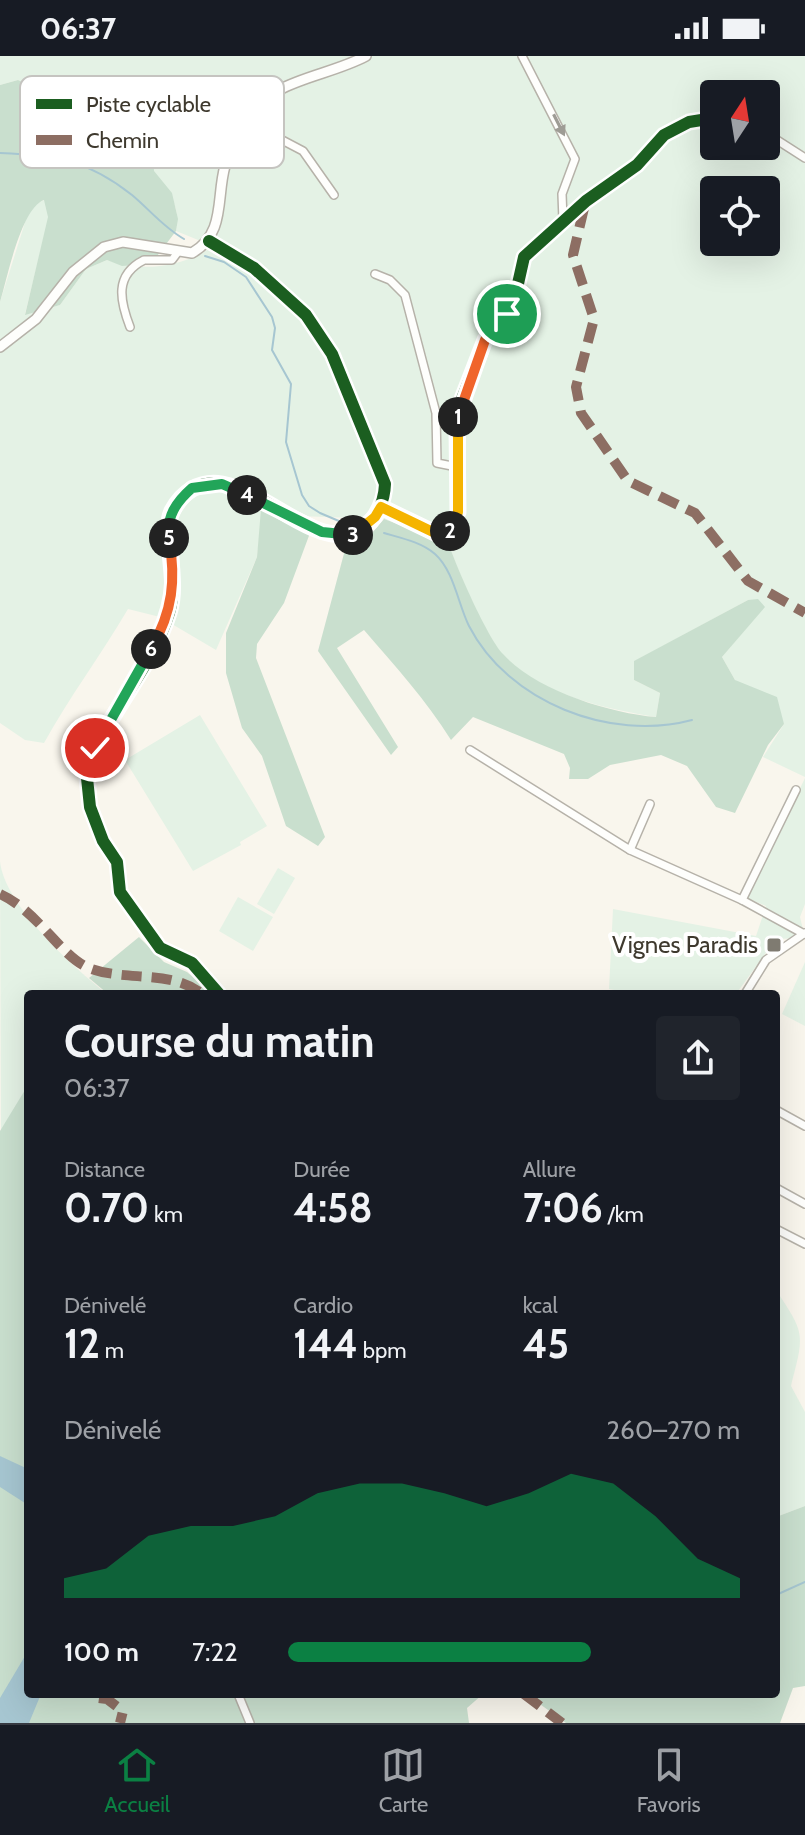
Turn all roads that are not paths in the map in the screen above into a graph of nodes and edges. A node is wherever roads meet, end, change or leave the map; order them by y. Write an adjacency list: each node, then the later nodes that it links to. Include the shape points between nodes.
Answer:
1 (366, 56): 3 (street)
2 (522, 56): 10 (street, one-way to 10, via 575,159 562,194)
3 (284, 88)
4 (700, 120): 10 (street, via 664,135 637,165)
5 (284, 141): 9 (street, via 303,151)
6 (780, 142): 7 (street)
7 (805, 158)
8 (224, 168): 11 (street)
9 (334, 195)
10 (563, 220): 16 (street, via 524,257 513,306 485,340 459,413)
11 (209, 241): 12 (street, via 192,253); 17 (street, via 278,287 325,341 382,472)
12 (178, 252): 14 (street, via 172,260 144,260 124,279 119,299); 15 (street, via 123,242 104,247 73,272 36,319)
13 (375, 274): 16 (street, via 405,295 436,413 437,463)
14 (130, 327)
15 (0, 347)
16 (457, 467): 17 (street, via 458,512 448,532 435,533)
17 (381, 507): 24 (street, via 365,527 344,536 322,532 233,488 213,484 192,488 170,517 175,586 169,613 95,748 87,790 98,830 117,862 120,892 160,948 192,963)
18 (470, 750): 21 (street)
19 (796, 790): 22 (street)
20 (650, 804): 21 (street)
21 (630, 850): 22 (street)
22 (742, 900): 23 (street)
23 (804, 933): 25 (street, via 766,960)
24 (216, 990)
25 (747, 990)
26 (780, 1112): 27 (street)
27 (805, 1126)
28 (780, 1190): 29 (street)
29 (805, 1204)
30 (780, 1231): 31 (street)
31 (805, 1244)
32 (240, 1698): 33 (street)
33 (250, 1723)

